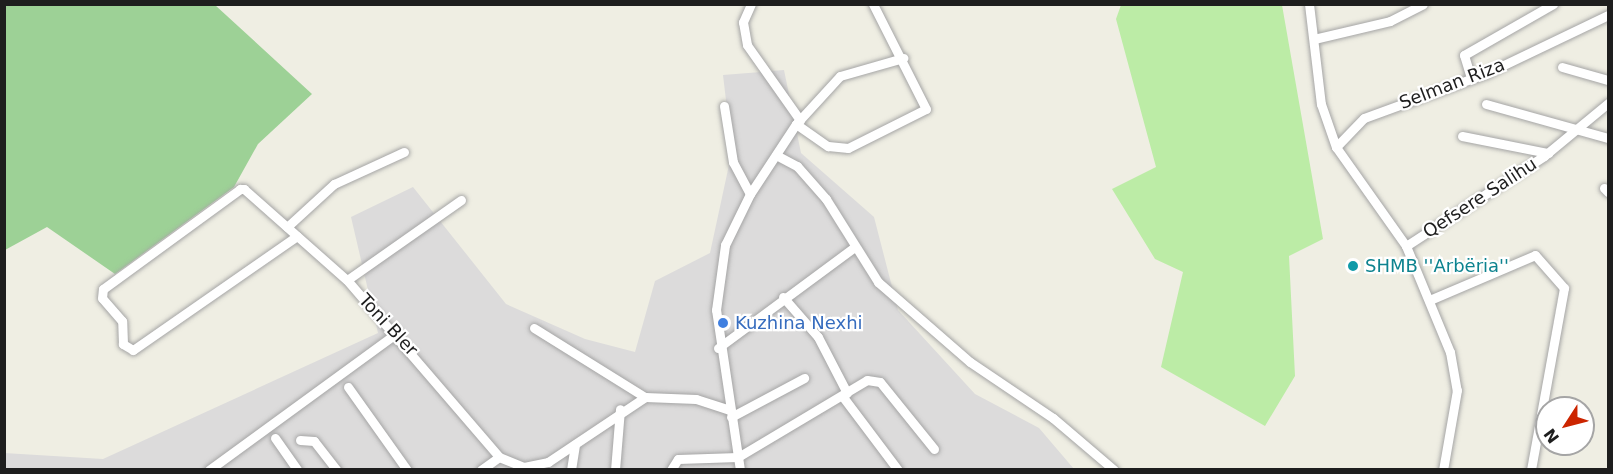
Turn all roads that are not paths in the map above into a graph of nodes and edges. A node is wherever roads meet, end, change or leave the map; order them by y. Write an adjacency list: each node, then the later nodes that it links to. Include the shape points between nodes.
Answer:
1 (751, 4): 15 (street, via 743,22 747,45)
2 (873, 4): 8 (street)
3 (1309, 4): 7 (street, Qefsere Salihu)
4 (1423, 4): 7 (street, via 1390,21)
5 (1553, 4): 10 (street, via 1464,55)
6 (1608, 15): 10 (street, Selman Riza)
7 (1314, 39): 19 (street, Qefsere Salihu, via 1321,104)
8 (903, 58): 15 (street, via 840,76); 15 (street, via 926,105 922,113 838,149)
9 (1562, 67): 11 (street)
10 (1472, 78): 19 (street, Selman Riza, via 1364,118)
11 (1608, 80)
12 (1608, 103): 16 (street, Qefsere Salihu)
13 (1486, 104): 16 (street)
14 (724, 106): 23 (street, via 733,162)
15 (798, 122): 22 (street)
16 (1579, 130): 18 (street); 21 (street, Qefsere Salihu)
17 (1462, 136): 21 (street)
18 (1608, 138)
19 (1336, 147): 27 (street, Qefsere Salihu)
20 (404, 152): 25 (street, via 334,184)
21 (1548, 153): 27 (street, Qefsere Salihu)
22 (776, 155): 23 (street); 28 (street, via 787,157 810,180)
23 (750, 194): 34 (street, via 725,245 717,279)
24 (461, 200): 29 (street, Toni Bler)
25 (287, 227): 26 (street); 26 (street, via 244,189 236,191 103,289 102,298 122,321 123,344 133,350)
26 (297, 236): 29 (street)
27 (1406, 246): 31 (street)
28 (853, 248): 30 (street); 58 (street, via 878,282 970,362 1053,418)
29 (347, 280): 33 (street, Toni Bler)
30 (783, 297): 34 (street); 37 (street, via 818,337)
31 (1432, 299): 59 (street, via 1457,390); 60 (street, via 1535,255 1564,288)
32 (534, 328): 38 (street)
33 (397, 333): 45 (street, Toni Bler); 48 (street)
34 (718, 348): 40 (street)
35 (804, 378): 40 (street)
36 (348, 387): 51 (street)
37 (845, 395): 44 (street, via 867,380 880,382); 46 (street); 57 (street)
38 (645, 397): 39 (street); 40 (street, via 696,399)
39 (620, 409): 43 (street); 54 (street)
40 (730, 413): 46 (street)
41 (275, 438): 49 (street)
42 (300, 440): 50 (street, via 314,441)
43 (575, 444): 47 (street, via 548,462); 53 (street)
44 (934, 449)
45 (499, 457): 47 (street); 52 (street)
46 (738, 458): 55 (street, via 678,459); 56 (street)
47 (524, 468)
48 (209, 470)
49 (297, 470)
50 (337, 470)
51 (407, 470)
52 (481, 470)
53 (571, 470)
54 (615, 470)
55 (671, 470)
56 (740, 470)
57 (898, 470)
58 (1114, 470)
59 (1443, 470)
60 (1531, 470)

